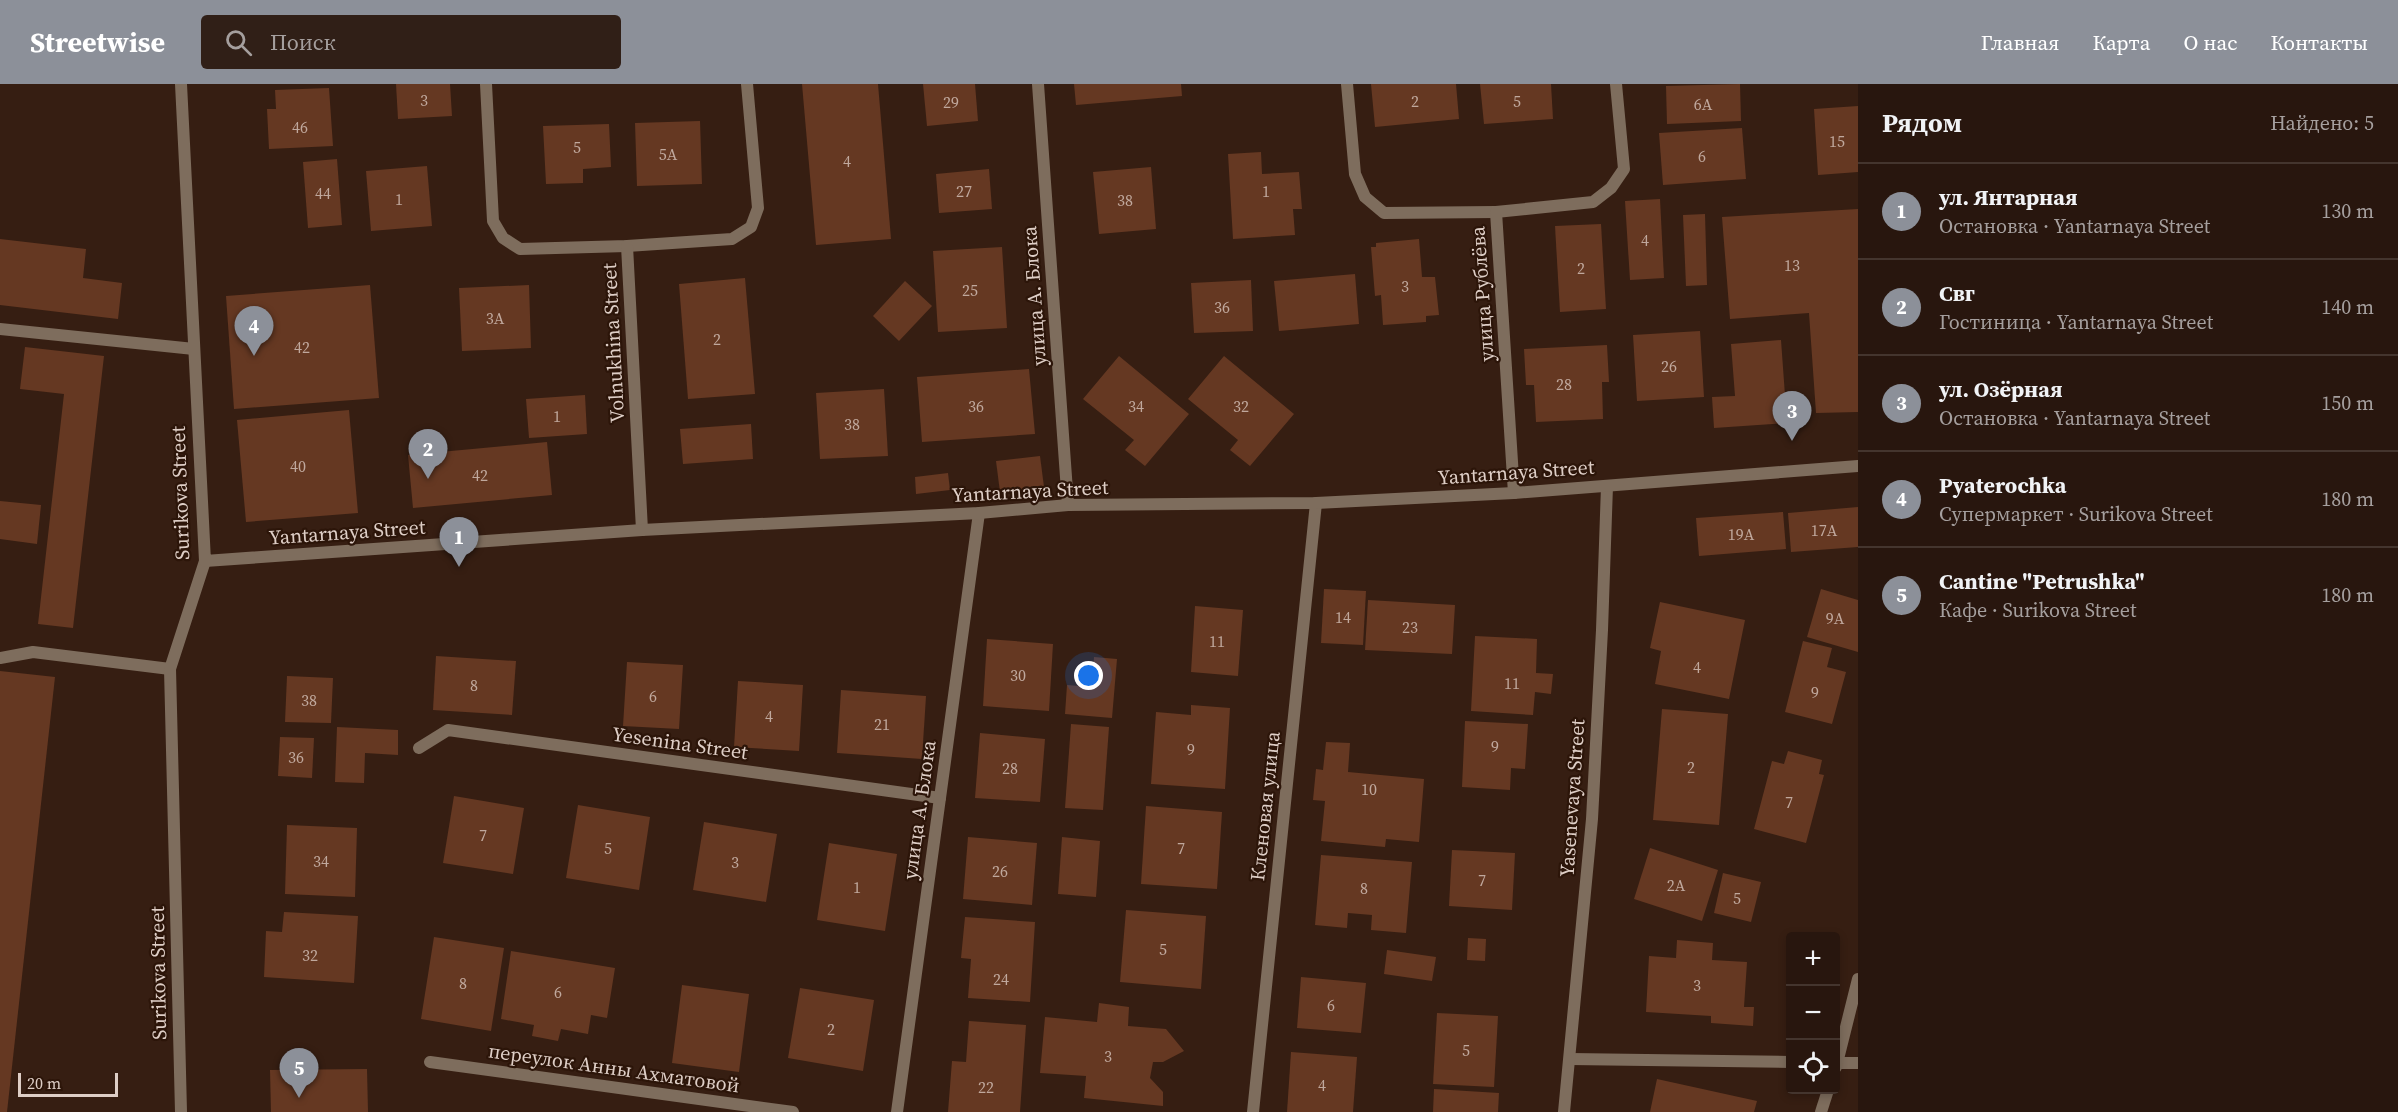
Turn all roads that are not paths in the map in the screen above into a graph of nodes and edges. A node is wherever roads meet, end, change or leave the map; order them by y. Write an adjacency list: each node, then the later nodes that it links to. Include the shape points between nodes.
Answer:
1 (181, 84): 10 (street, Surikova Street)
2 (486, 84): 8 (street, via 494,221 503,238 520,249)
3 (747, 84): 8 (street, Volnukhina Street, via 758,208 751,227 732,239)
4 (1038, 84): 15 (street, улица А. Блока)
5 (1347, 84): 7 (street, via 1355,174 1365,198 1384,213)
6 (1616, 84): 7 (street, улица Рублёва, via 1624,169 1611,188 1593,202)
7 (1496, 212): 13 (street, улица Рублёва)
8 (627, 246): 17 (street, Volnukhina Street)
9 (0, 329): 10 (street)
10 (194, 349): 18 (street, Surikova Street)
11 (1858, 466): 12 (street, Yantarnaya Street)
12 (1607, 486): 13 (street, Yantarnaya Street); 25 (street, Yasenevaya Street, via 1592,819)
13 (1515, 493): 14 (street, Yantarnaya Street)
14 (1316, 503): 15 (street, Yantarnaya Street); 34 (street, Кленовая улица)
15 (1068, 505): 16 (street, Yantarnaya Street)
16 (979, 513): 17 (street, Yantarnaya Street); 22 (street, улица А. Блока)
17 (642, 530): 18 (street, Yantarnaya Street)
18 (205, 561): 20 (street, Surikova Street)
19 (0, 658): 20 (street, via 33,652)
20 (170, 669): 31 (street, Surikova Street)
21 (419, 748): 22 (street, Yesenina Street, via 448,730)
22 (940, 798): 33 (street, улица А. Блока)
23 (1858, 979): 24 (street)
24 (1840, 1049)
25 (1569, 1059): 27 (street); 35 (street, Yasenevaya Street)
26 (430, 1062): 32 (street, переулок Анны Ахматовой)
27 (1786, 1062)
28 (1858, 1063): 29 (street)
29 (1840, 1064)
30 (1826, 1094): 36 (street)
31 (181, 1112)
32 (793, 1112)
33 (897, 1112)
34 (1253, 1112)
35 (1564, 1112)
36 (1821, 1112)

